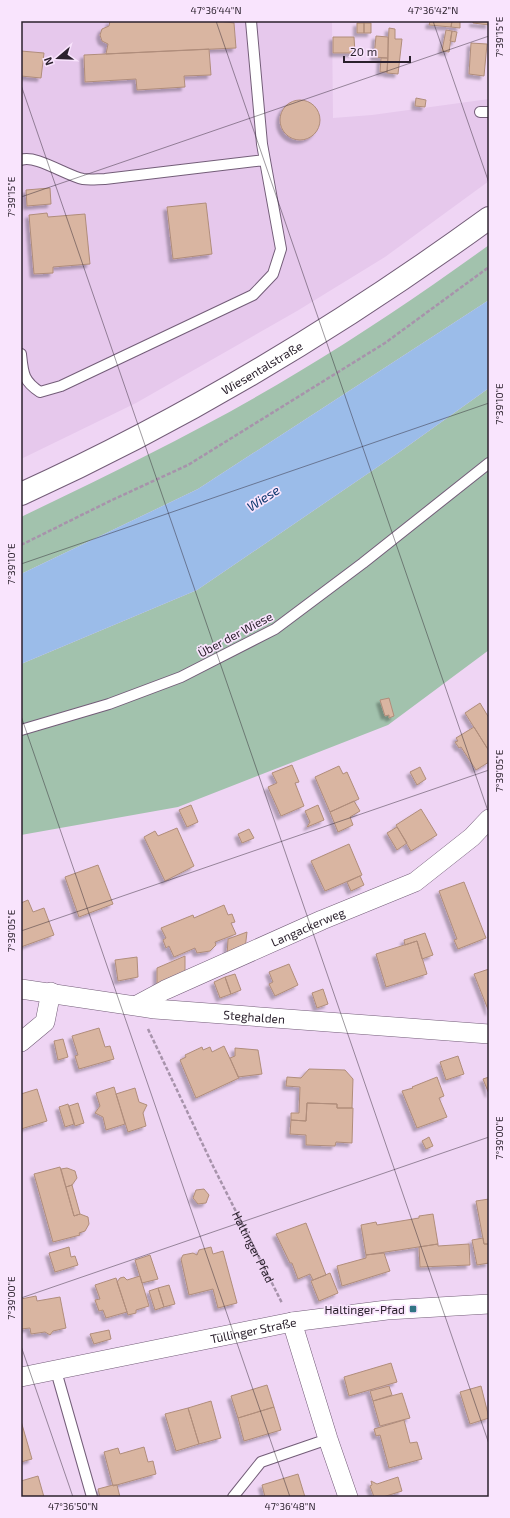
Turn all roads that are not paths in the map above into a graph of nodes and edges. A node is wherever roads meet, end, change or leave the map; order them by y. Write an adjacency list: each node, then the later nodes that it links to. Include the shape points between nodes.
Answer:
1 (251, 21): 3 (lane)
2 (21, 160): 3 (lane, via 25,158 43,163 83,179 105,179)
3 (265, 160): 5 (lane, via 281,249 273,274 253,295 61,386 40,392 28,384 22,368)
4 (489, 218): 7 (main road, Wiesentalstraße, via 417,270 268,364 162,424)
5 (21, 354)
6 (489, 463): 8 (lane, Über der Wiese, via 275,629 181,677 109,704)
7 (21, 494)
8 (21, 730)
9 (489, 819): 10 (street, Langackerweg)
10 (480, 834): 13 (street, Langackerweg, via 415,882 322,920 164,990)
11 (21, 989): 12 (street, Steghalden)
12 (51, 992): 13 (street, Steghalden); 15 (street, via 44,1022)
13 (137, 1005): 14 (street, Steghalden, via 154,1009)
14 (489, 1034)
15 (21, 1042)
16 (489, 1304): 17 (street, Tüllinger Straße, via 387,1310)
17 (292, 1322): 18 (street, Tüllinger Straße); 20 (street)
18 (56, 1371): 19 (street, Tüllinger Straße); 21 (lane)
19 (21, 1377)
20 (328, 1439): 22 (lane, via 261,1462); 23 (street)
21 (92, 1497)
22 (233, 1497)
23 (348, 1497)

